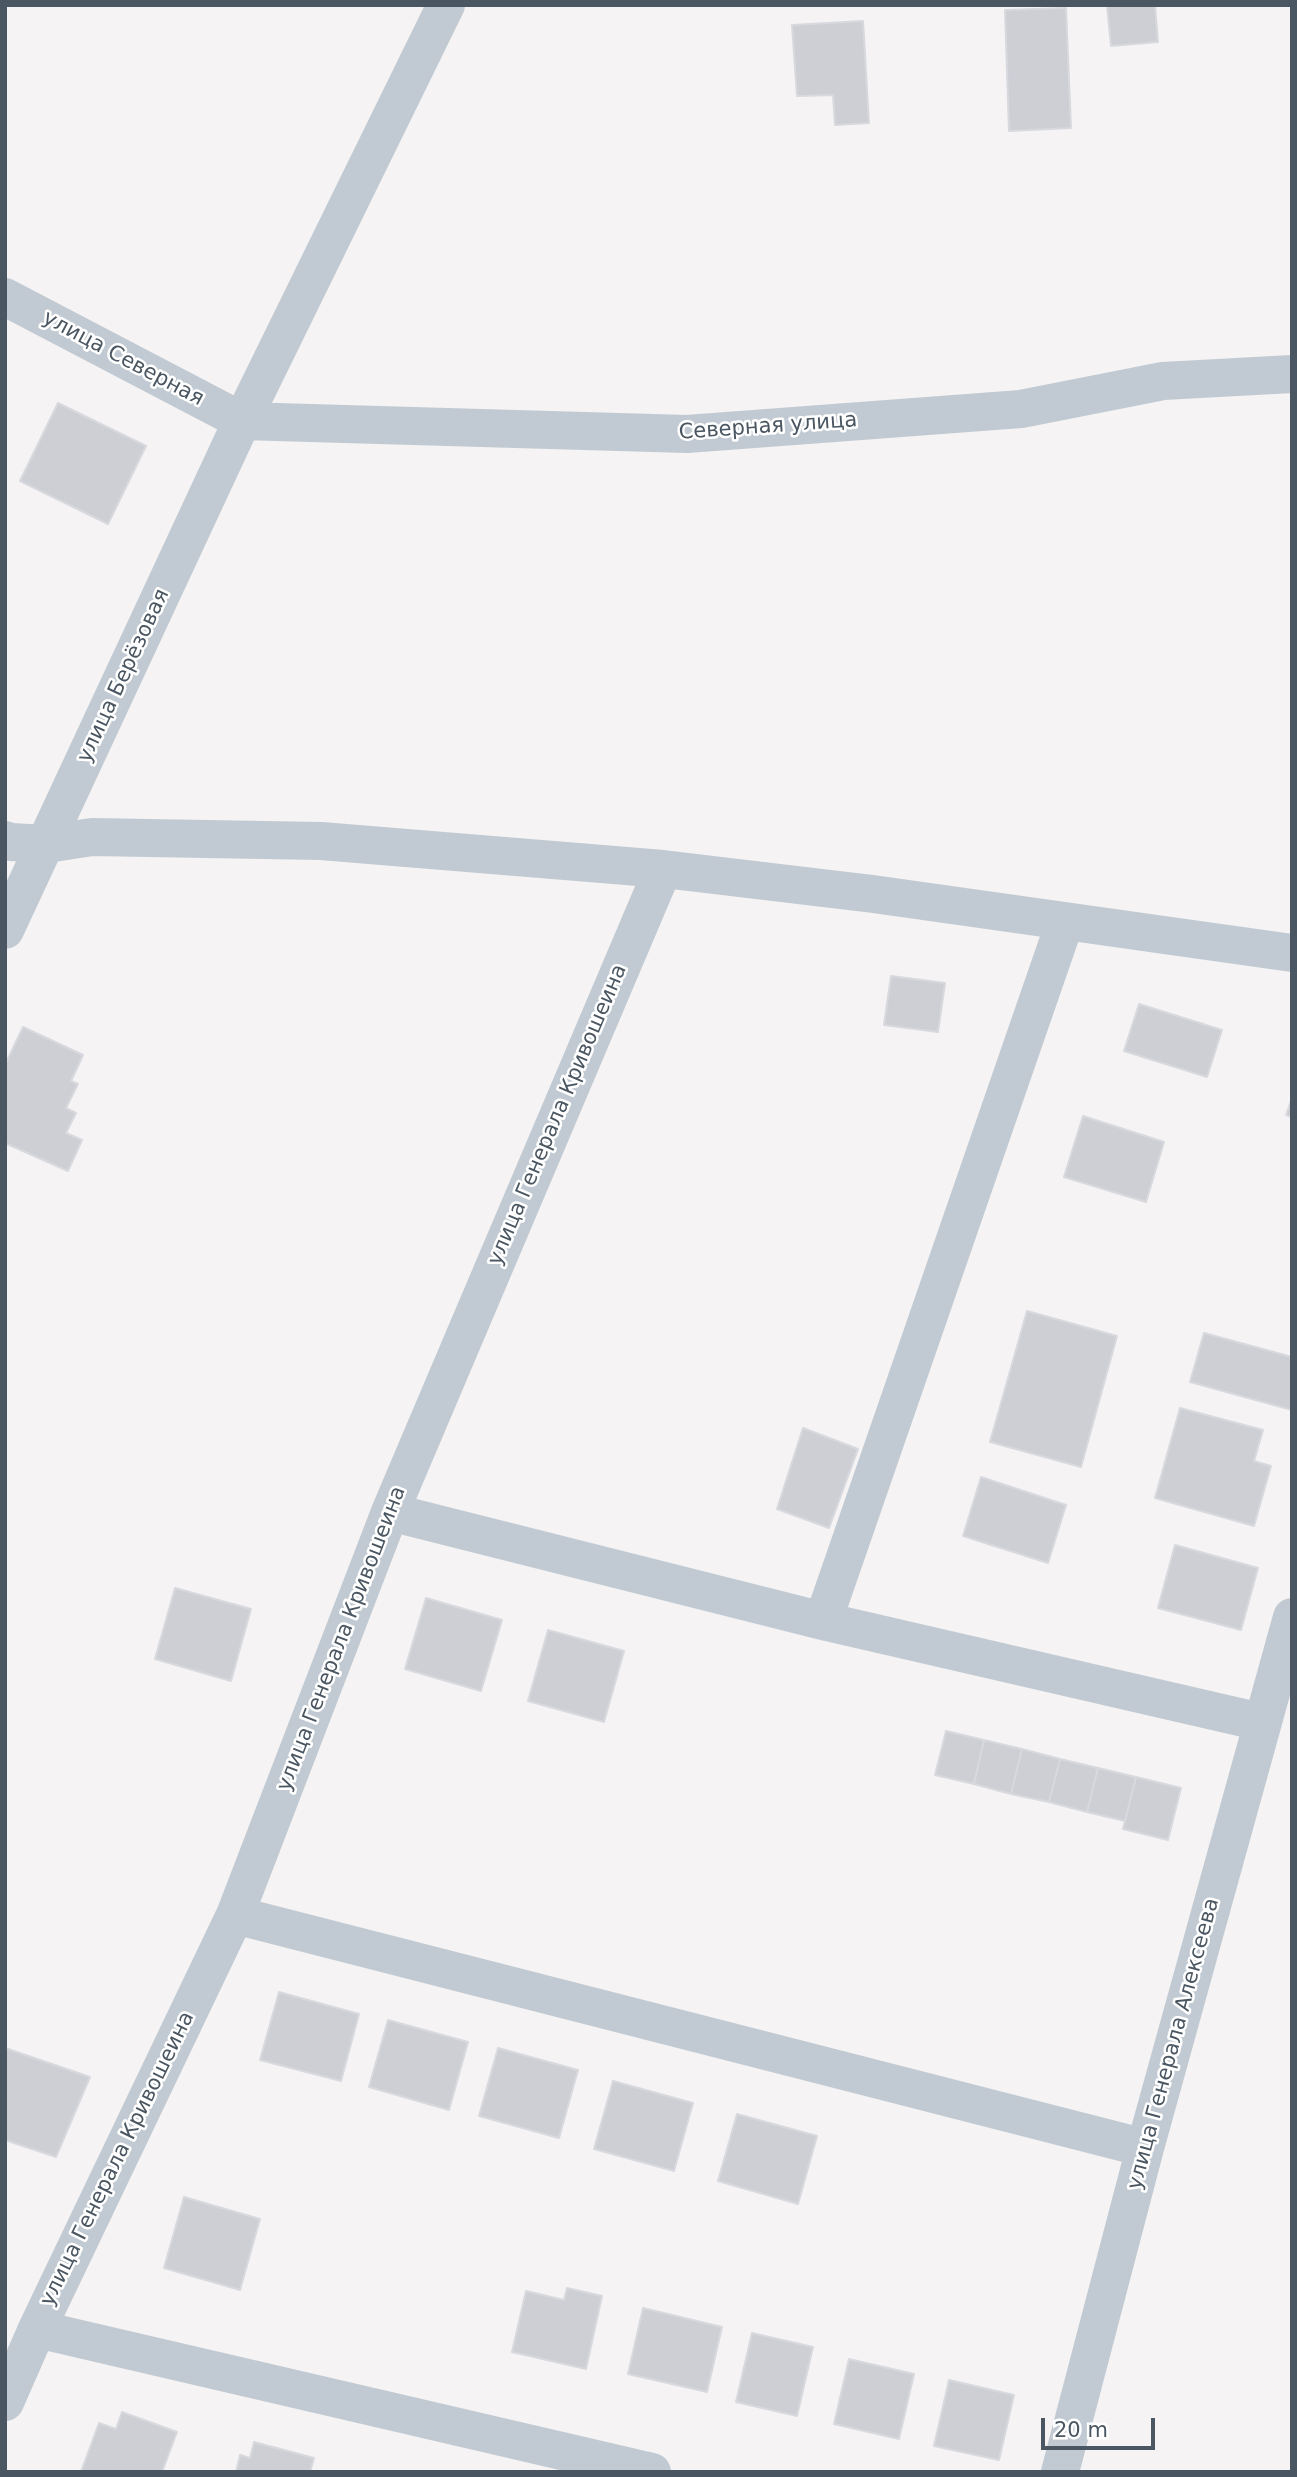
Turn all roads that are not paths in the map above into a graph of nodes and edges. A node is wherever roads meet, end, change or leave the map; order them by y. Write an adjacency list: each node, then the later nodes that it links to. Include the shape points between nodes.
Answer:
1 (446, 5): 4 (street, улица Берёзовая)
2 (5, 297): 4 (street, улица Северная)
3 (1292, 374): 4 (street, Северная улица, via 1163,381 1021,410 687,434)
4 (242, 421): 6 (street, улица Берёзовая)
5 (5, 840): 6 (street)
6 (47, 844): 7 (street, via 92,837 321,841); 9 (street, улица Берёзовая)
7 (663, 869): 8 (street); 11 (street, улица Генерала Кривошеина)
8 (1065, 922): 10 (street); 13 (street)
9 (5, 930)
10 (1292, 953)
11 (390, 1512): 13 (street); 15 (street, улица Генерала Кривошеина)
12 (1292, 1616): 14 (street, улица Генерала Алексеева)
13 (823, 1621): 14 (street)
14 (1262, 1722): 16 (street, улица Генерала Алексеева)
15 (234, 1915): 16 (street); 17 (street, улица Генерала Кривошеина)
16 (1145, 2148): 20 (street, улица Генерала Алексеева)
17 (37, 2329): 18 (street, улица Генерала Кривошеина); 19 (street)
18 (5, 2402)
19 (652, 2472)
20 (1060, 2472)

